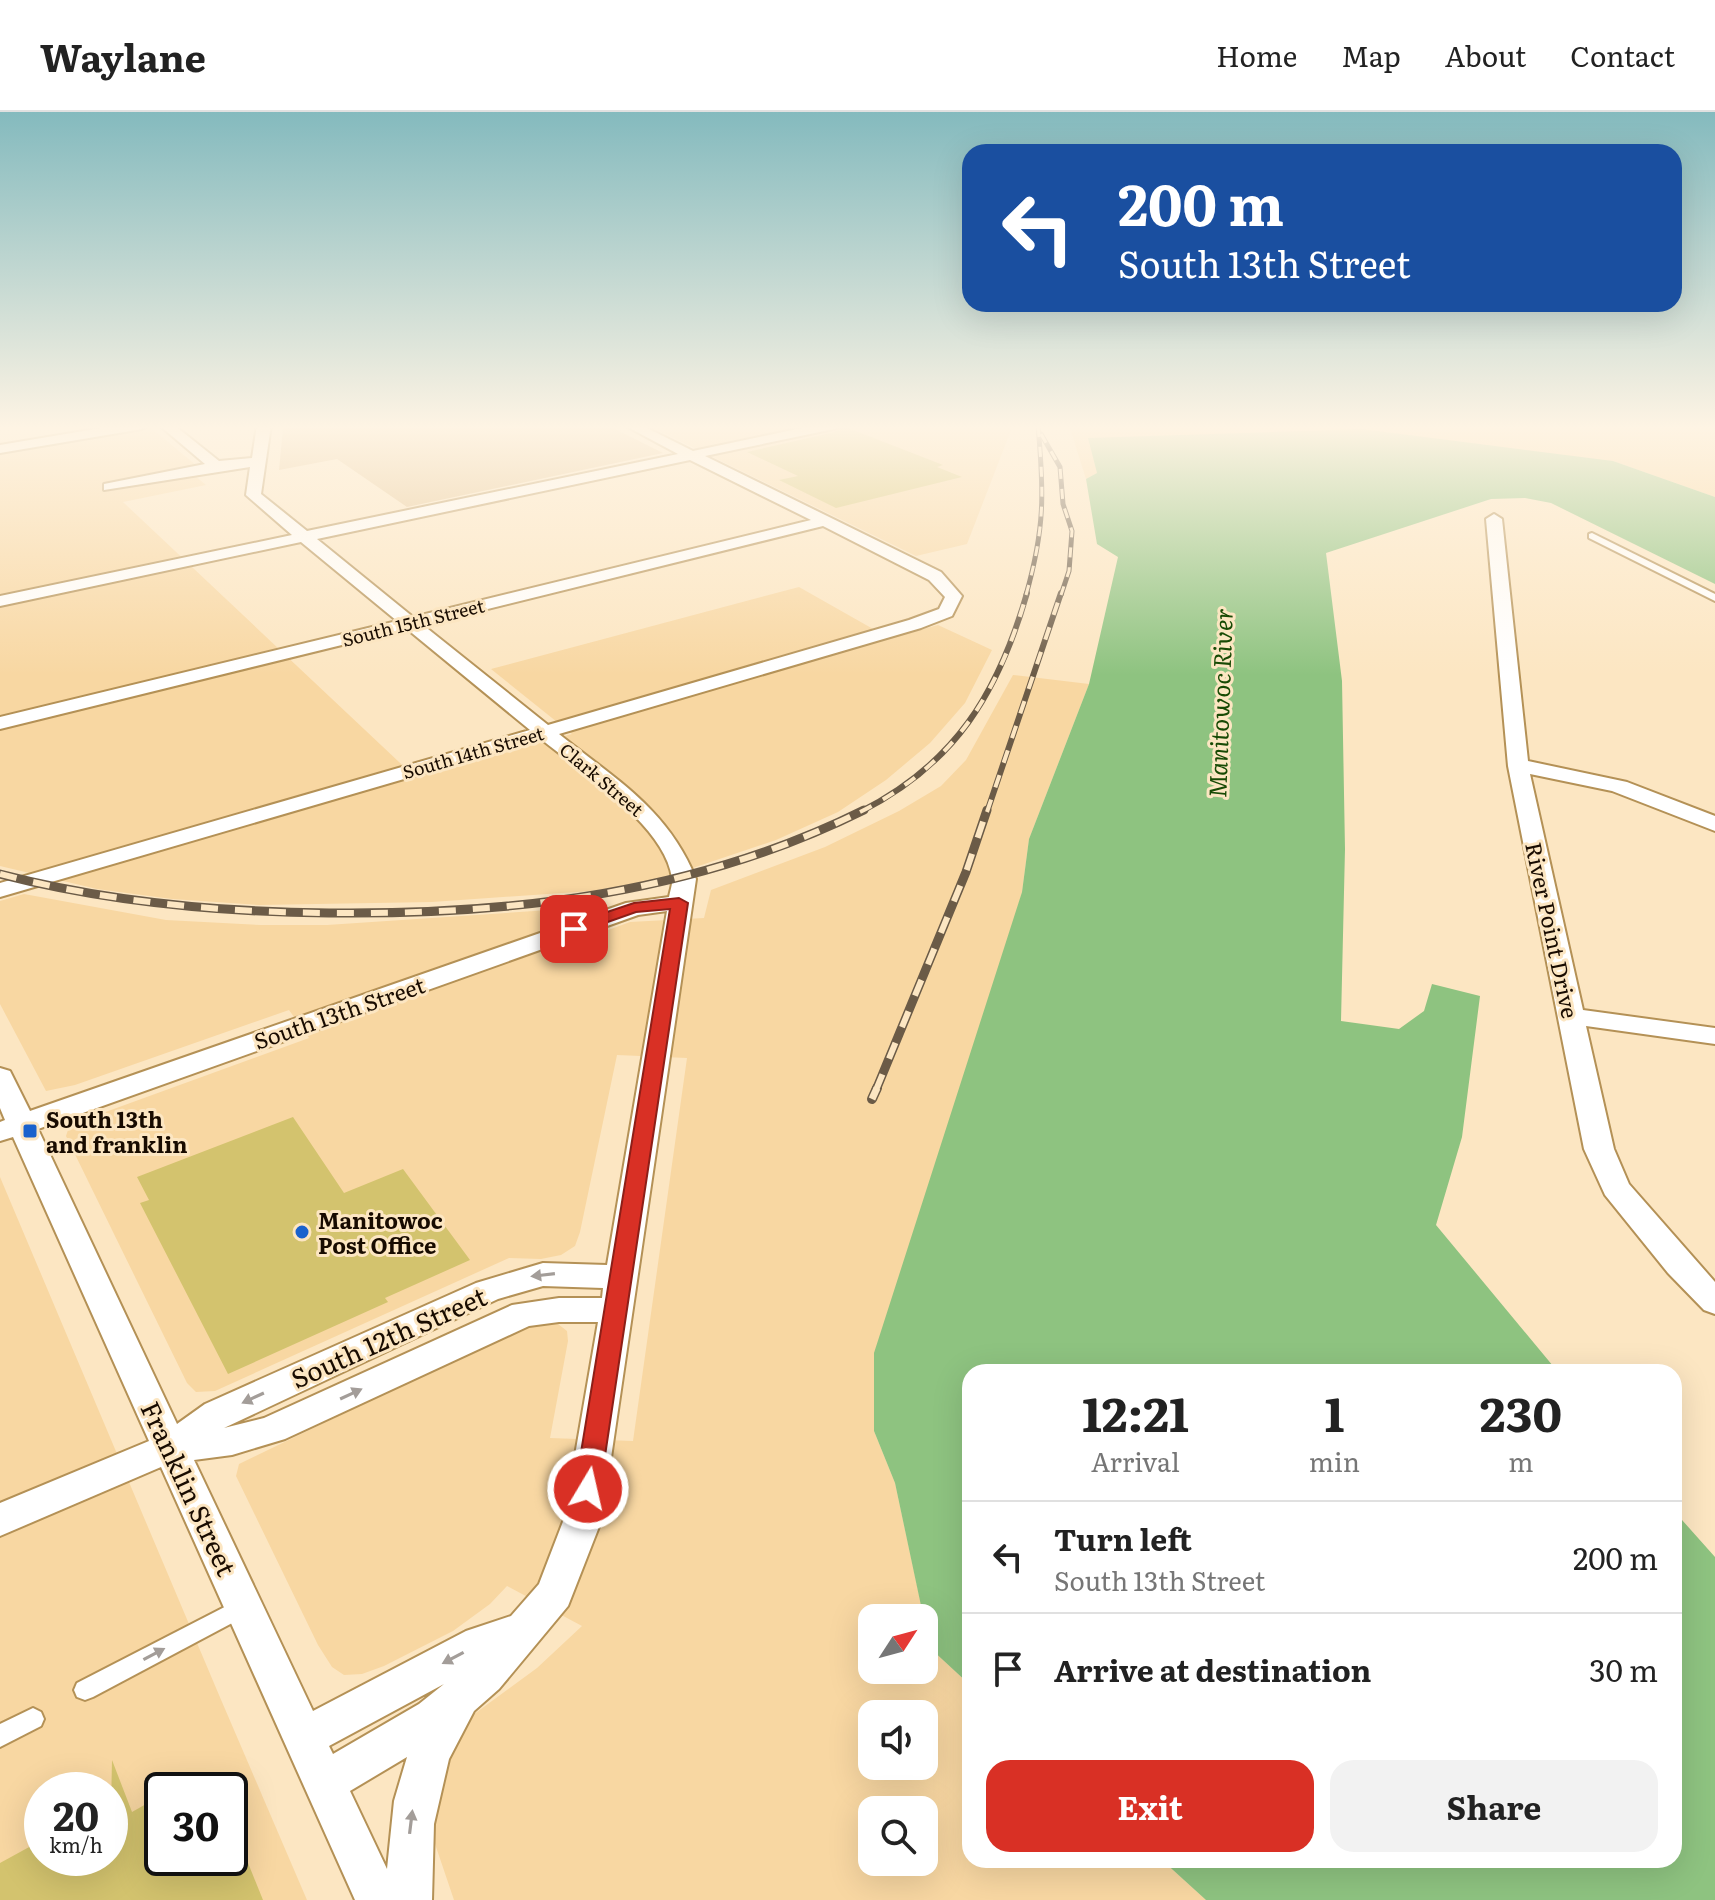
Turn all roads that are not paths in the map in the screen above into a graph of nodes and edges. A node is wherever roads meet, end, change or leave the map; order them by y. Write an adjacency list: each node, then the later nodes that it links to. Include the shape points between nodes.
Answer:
1 (269, 508): 6 (street, Clark Street)
2 (435, 508): 6 (street)
3 (800, 508): 5 (street)
4 (1494, 519): 13 (street, River Point Drive)
5 (826, 521): 10 (street, South 15th Street); 12 (street, South 14th Street, via 935,576 954,596 946,612)
6 (303, 536): 9 (street); 10 (street, Clark Street)
7 (1592, 536): 8 (lane)
8 (1715, 598)
9 (0, 601)
10 (409, 622): 11 (street, South 15th Street); 12 (street, Clark Street)
11 (0, 723)
12 (544, 731): 15 (street, South 14th Street); 16 (street, Clark Street, via 643,812 672,848 684,879)
13 (1518, 766): 14 (street, via 1603,780); 17 (street, River Point Drive)
14 (1715, 824)
15 (0, 890)
16 (679, 903): 20 (street, South 13th Street, via 634,908); 21 (street)
17 (1571, 1016): 18 (street); 22 (street, River Point Drive, via 1599,1149 1616,1188)
18 (1715, 1036)
19 (0, 1077): 20 (street, Franklin Street)
20 (11, 1128): 25 (street, Franklin Street)
21 (618, 1294): 23 (street, South 12th Street, one-way to 23, via 556,1274 514,1281); 24 (street, South 12th Street, via 524,1314); 28 (street, via 583,1519 554,1594)
22 (1715, 1302)
23 (368, 1345): 24 (lane); 25 (street, South 12th Street, one-way to 25, via 217,1414)
24 (388, 1376): 25 (street, South 12th Street, one-way to 24, via 259,1434)
25 (171, 1448): 26 (street, South 12th Street); 27 (street, Franklin Street)
26 (0, 1520)
27 (244, 1606): 29 (lane, one-way to 27); 33 (street, Franklin Street)
28 (525, 1629): 30 (street); 33 (street, one-way to 33, via 480,1644)
29 (85, 1690)
30 (459, 1701): 34 (street); 36 (street, one-way to 30, via 416,1787 439,1731)
31 (33, 1719): 32 (lane)
32 (0, 1736)
33 (304, 1738): 34 (street, Franklin Street)
34 (324, 1783): 35 (street, Franklin Street)
35 (378, 1900)
36 (409, 1900)

